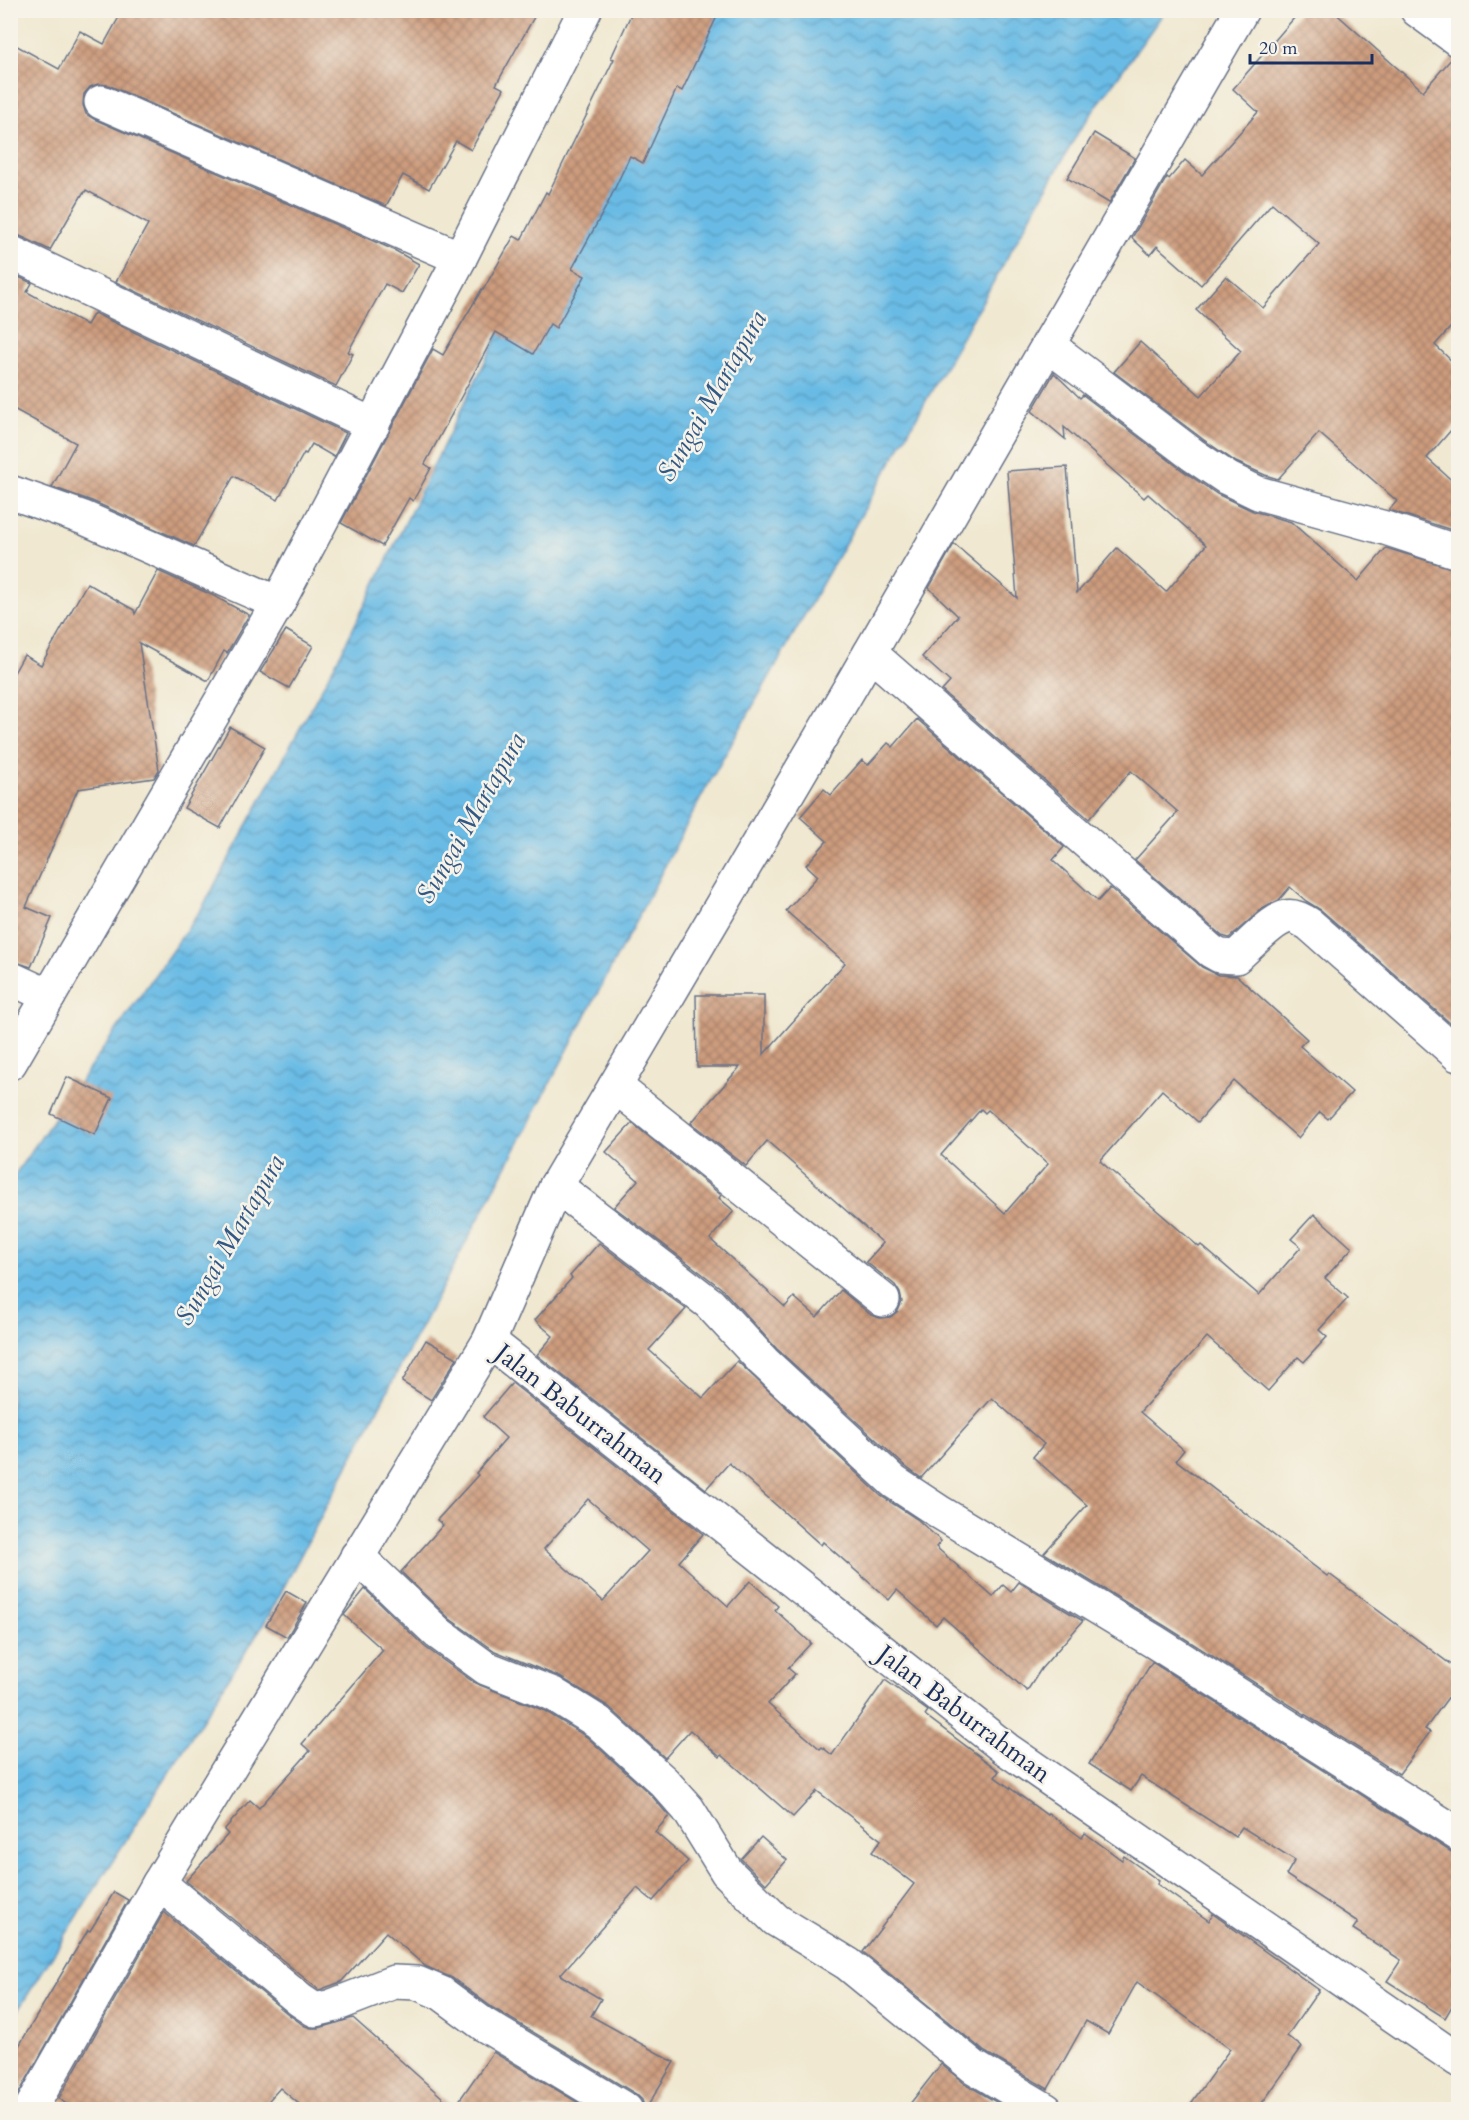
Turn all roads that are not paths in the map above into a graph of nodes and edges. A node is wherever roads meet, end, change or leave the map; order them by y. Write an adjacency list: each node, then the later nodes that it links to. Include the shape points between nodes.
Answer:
1 (1242, 10): 8 (street)
2 (1417, 10): 4 (street)
3 (573, 15): 7 (street)
4 (1458, 39)
5 (101, 102): 7 (street)
6 (10, 252): 9 (street)
7 (460, 258): 9 (street)
8 (1048, 345): 11 (street, via 1227,478 1258,493); 13 (street)
9 (373, 424): 12 (street)
10 (10, 492): 12 (street, via 84,518)
11 (1458, 552)
12 (278, 603): 15 (street)
13 (870, 653): 16 (street, via 1211,951 1236,957 1272,925 1284,917 1294,917 1309,924); 18 (street)
14 (10, 978): 15 (street)
15 (49, 996): 17 (street)
16 (1458, 1055)
17 (10, 1063)
18 (615, 1086): 19 (street); 20 (street)
19 (556, 1186): 21 (street); 23 (street, via 709,1302 764,1362 894,1482)
20 (883, 1300)
21 (489, 1341): 22 (street); 25 (street, Jalan Baburrahman, via 1006,1749)
22 (357, 1556): 24 (street); 28 (street, via 438,1633 486,1668 553,1694 598,1722 664,1782 688,1809 727,1872 776,1920 848,1964 974,2067)
23 (1458, 1834)
24 (159, 1883): 26 (street); 27 (street, via 315,2010 394,1982 417,1983)
25 (1458, 2060)
26 (30, 2109)
27 (626, 2109)
28 (1046, 2109)

